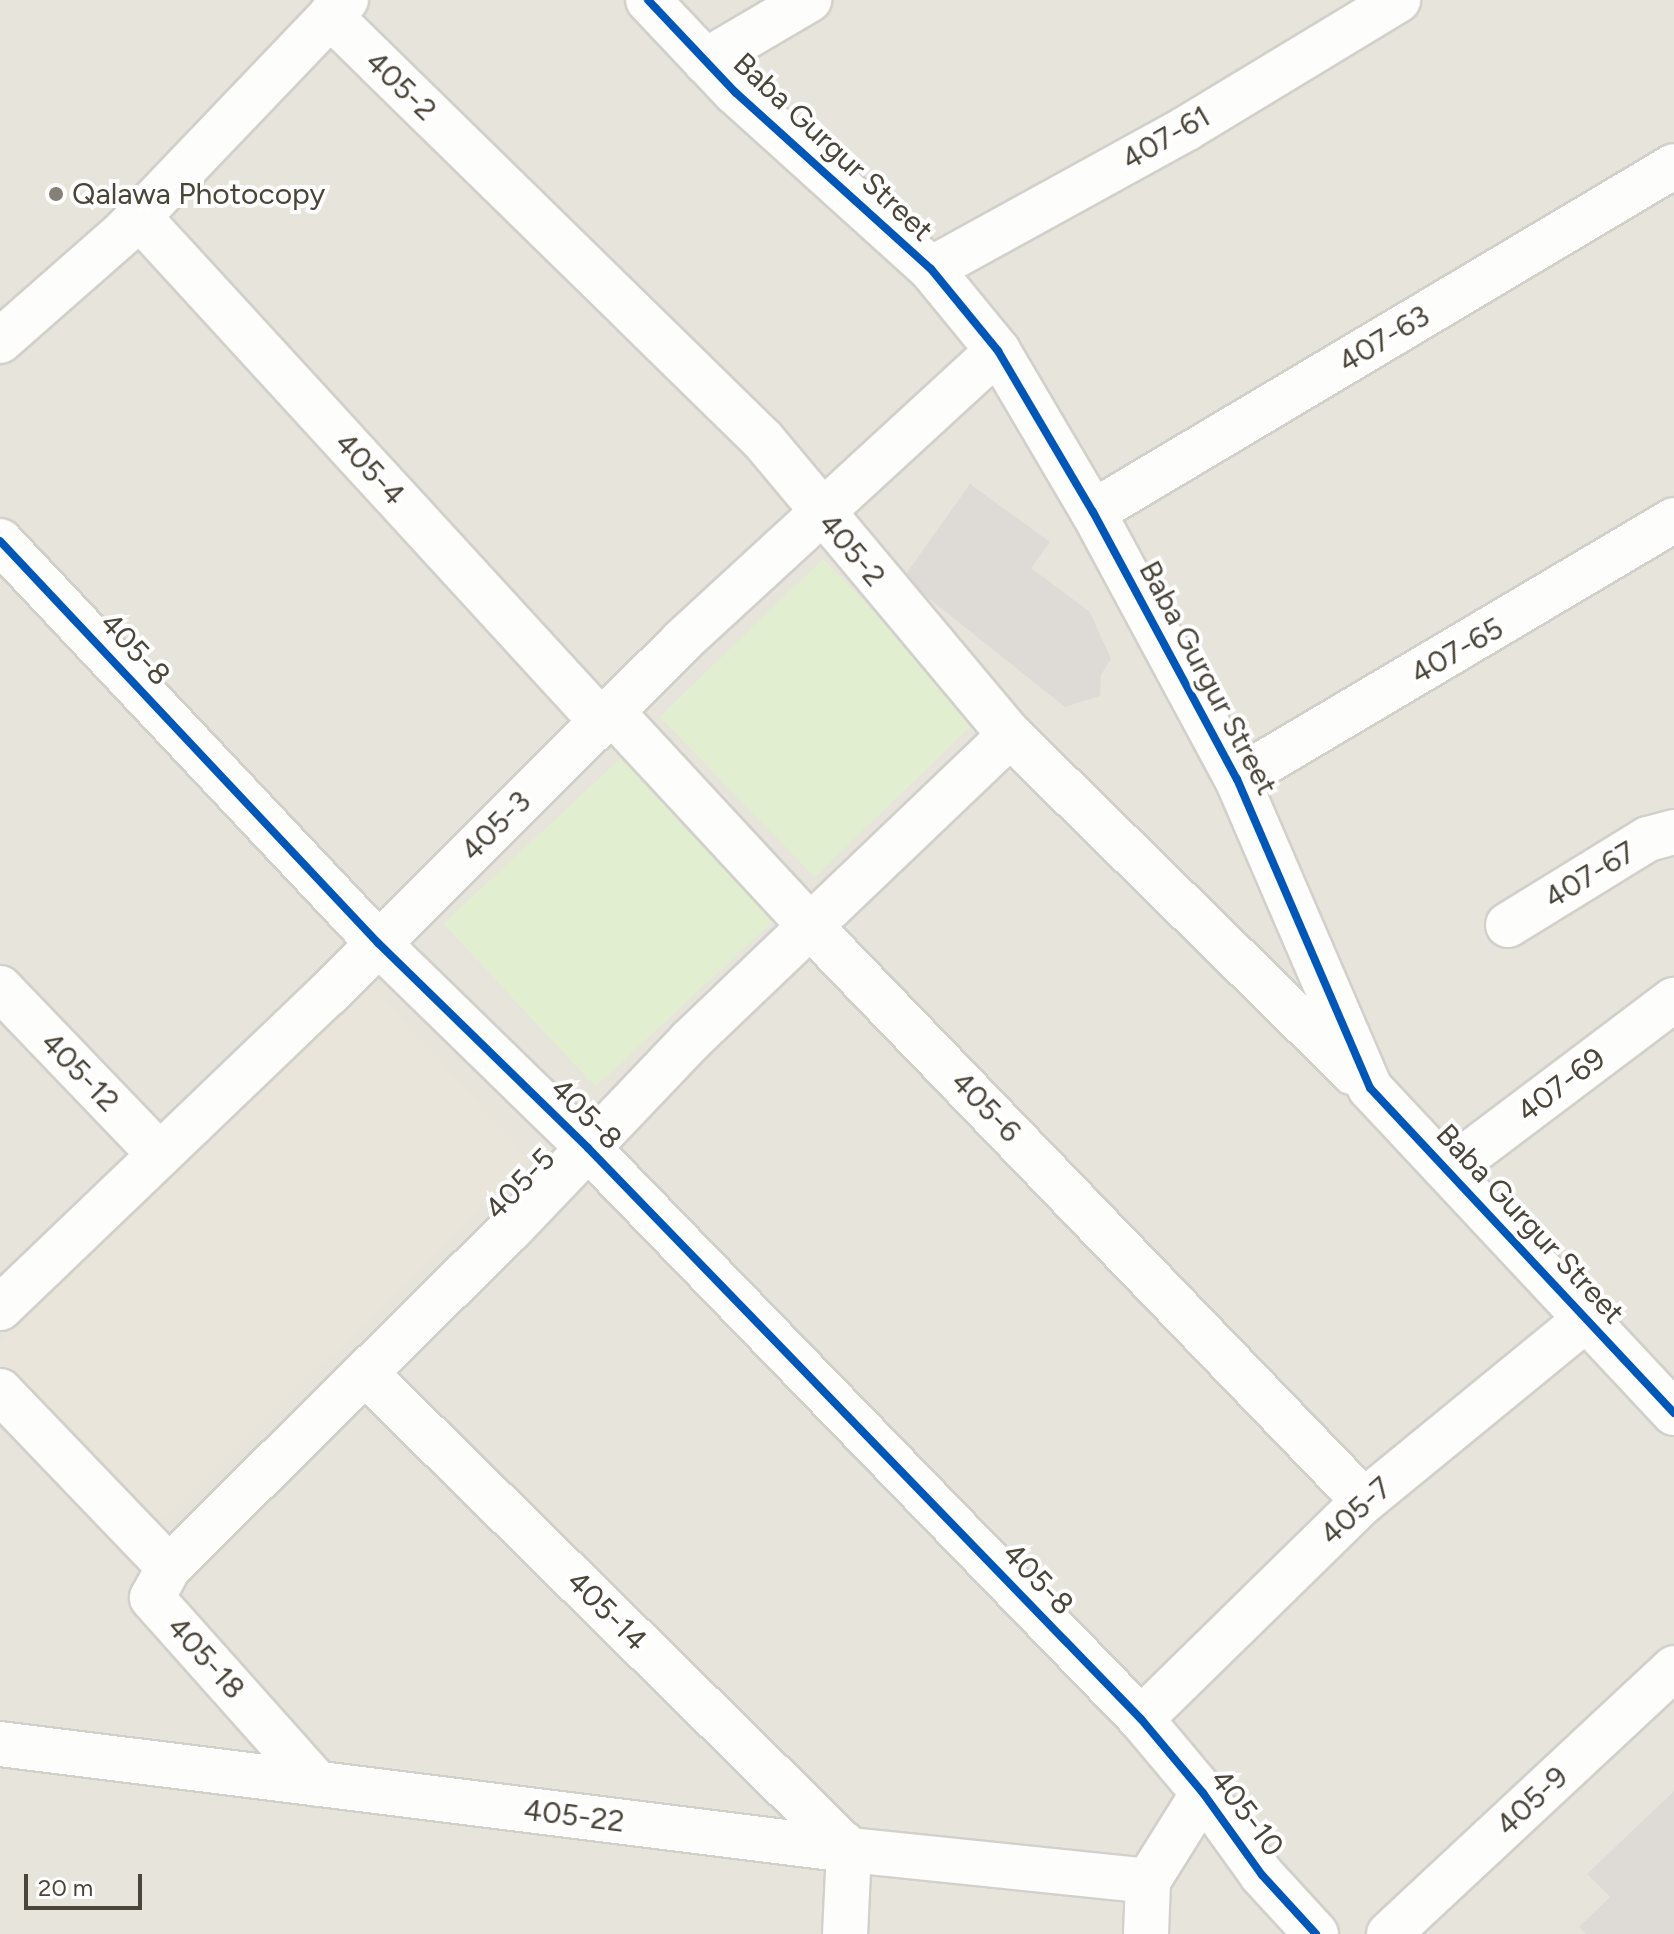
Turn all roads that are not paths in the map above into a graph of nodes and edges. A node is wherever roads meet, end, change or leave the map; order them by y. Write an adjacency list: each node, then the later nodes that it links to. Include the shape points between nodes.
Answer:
1 (648, 0): 5 (street, Baba Gurgur Street)
2 (809, 0): 5 (street)
3 (1398, 0): 8 (street, 407-61, via 1187,128)
4 (338, 8): 7 (street); 12 (street, 405-2, via 763,440)
5 (705, 61): 8 (street, Baba Gurgur Street)
6 (1674, 166): 11 (street, 407-63)
7 (139, 217): 9 (street); 15 (street, 405-4)
8 (931, 269): 10 (street, Baba Gurgur Street)
9 (0, 341)
10 (998, 351): 11 (street, Baba Gurgur Street); 12 (street, 405-3)
11 (1093, 512): 17 (street, Baba Gurgur Street)
12 (821, 513): 15 (street, 405-3); 16 (street, 405-2)
13 (1674, 520): 17 (street, 407-65)
14 (0, 541): 21 (street, 405-8)
15 (606, 716): 20 (street, 405-6); 21 (street, 405-3)
16 (1010, 735): 20 (street, 405-5); 24 (street, 405-2)
17 (1237, 779): 24 (street, Baba Gurgur Street)
18 (1672, 835): 19 (street, 407-67, via 1648,839)
19 (1508, 925)
20 (810, 926): 25 (street, 405-5); 33 (street, 405-6)
21 (378, 943): 25 (street, 405-8); 26 (street, 405-3)
22 (0, 988): 26 (street, 405-12)
23 (1674, 1000): 27 (street, 407-69)
24 (1370, 1088): 27 (street, Baba Gurgur Street)
25 (588, 1148): 30 (street, 405-5); 36 (street, 405-8)
26 (160, 1155): 28 (street, 405-3)
27 (1448, 1170): 29 (street, Baba Gurgur Street)
28 (0, 1308)
29 (1586, 1319): 31 (street, Baba Gurgur Street); 33 (street, 405-7)
30 (365, 1373): 34 (street, 405-5); 40 (street, 405-14)
31 (1666, 1388)
32 (0, 1391): 34 (street)
33 (1364, 1501): 36 (street, 405-7)
34 (169, 1567): 38 (street, 405-18, via 152,1598)
35 (1674, 1668): 45 (street, 405-9)
36 (1141, 1719): 39 (street, 405-10)
37 (0, 1744): 38 (street, 405-22)
38 (318, 1784): 40 (street, 405-22)
39 (1203, 1793): 41 (street); 44 (street, 405-10, via 1262,1875)
40 (849, 1850): 41 (street, 405-22); 42 (street)
41 (1148, 1881): 43 (street)
42 (845, 1934)
43 (1146, 1934)
44 (1316, 1934)
45 (1389, 1934)

